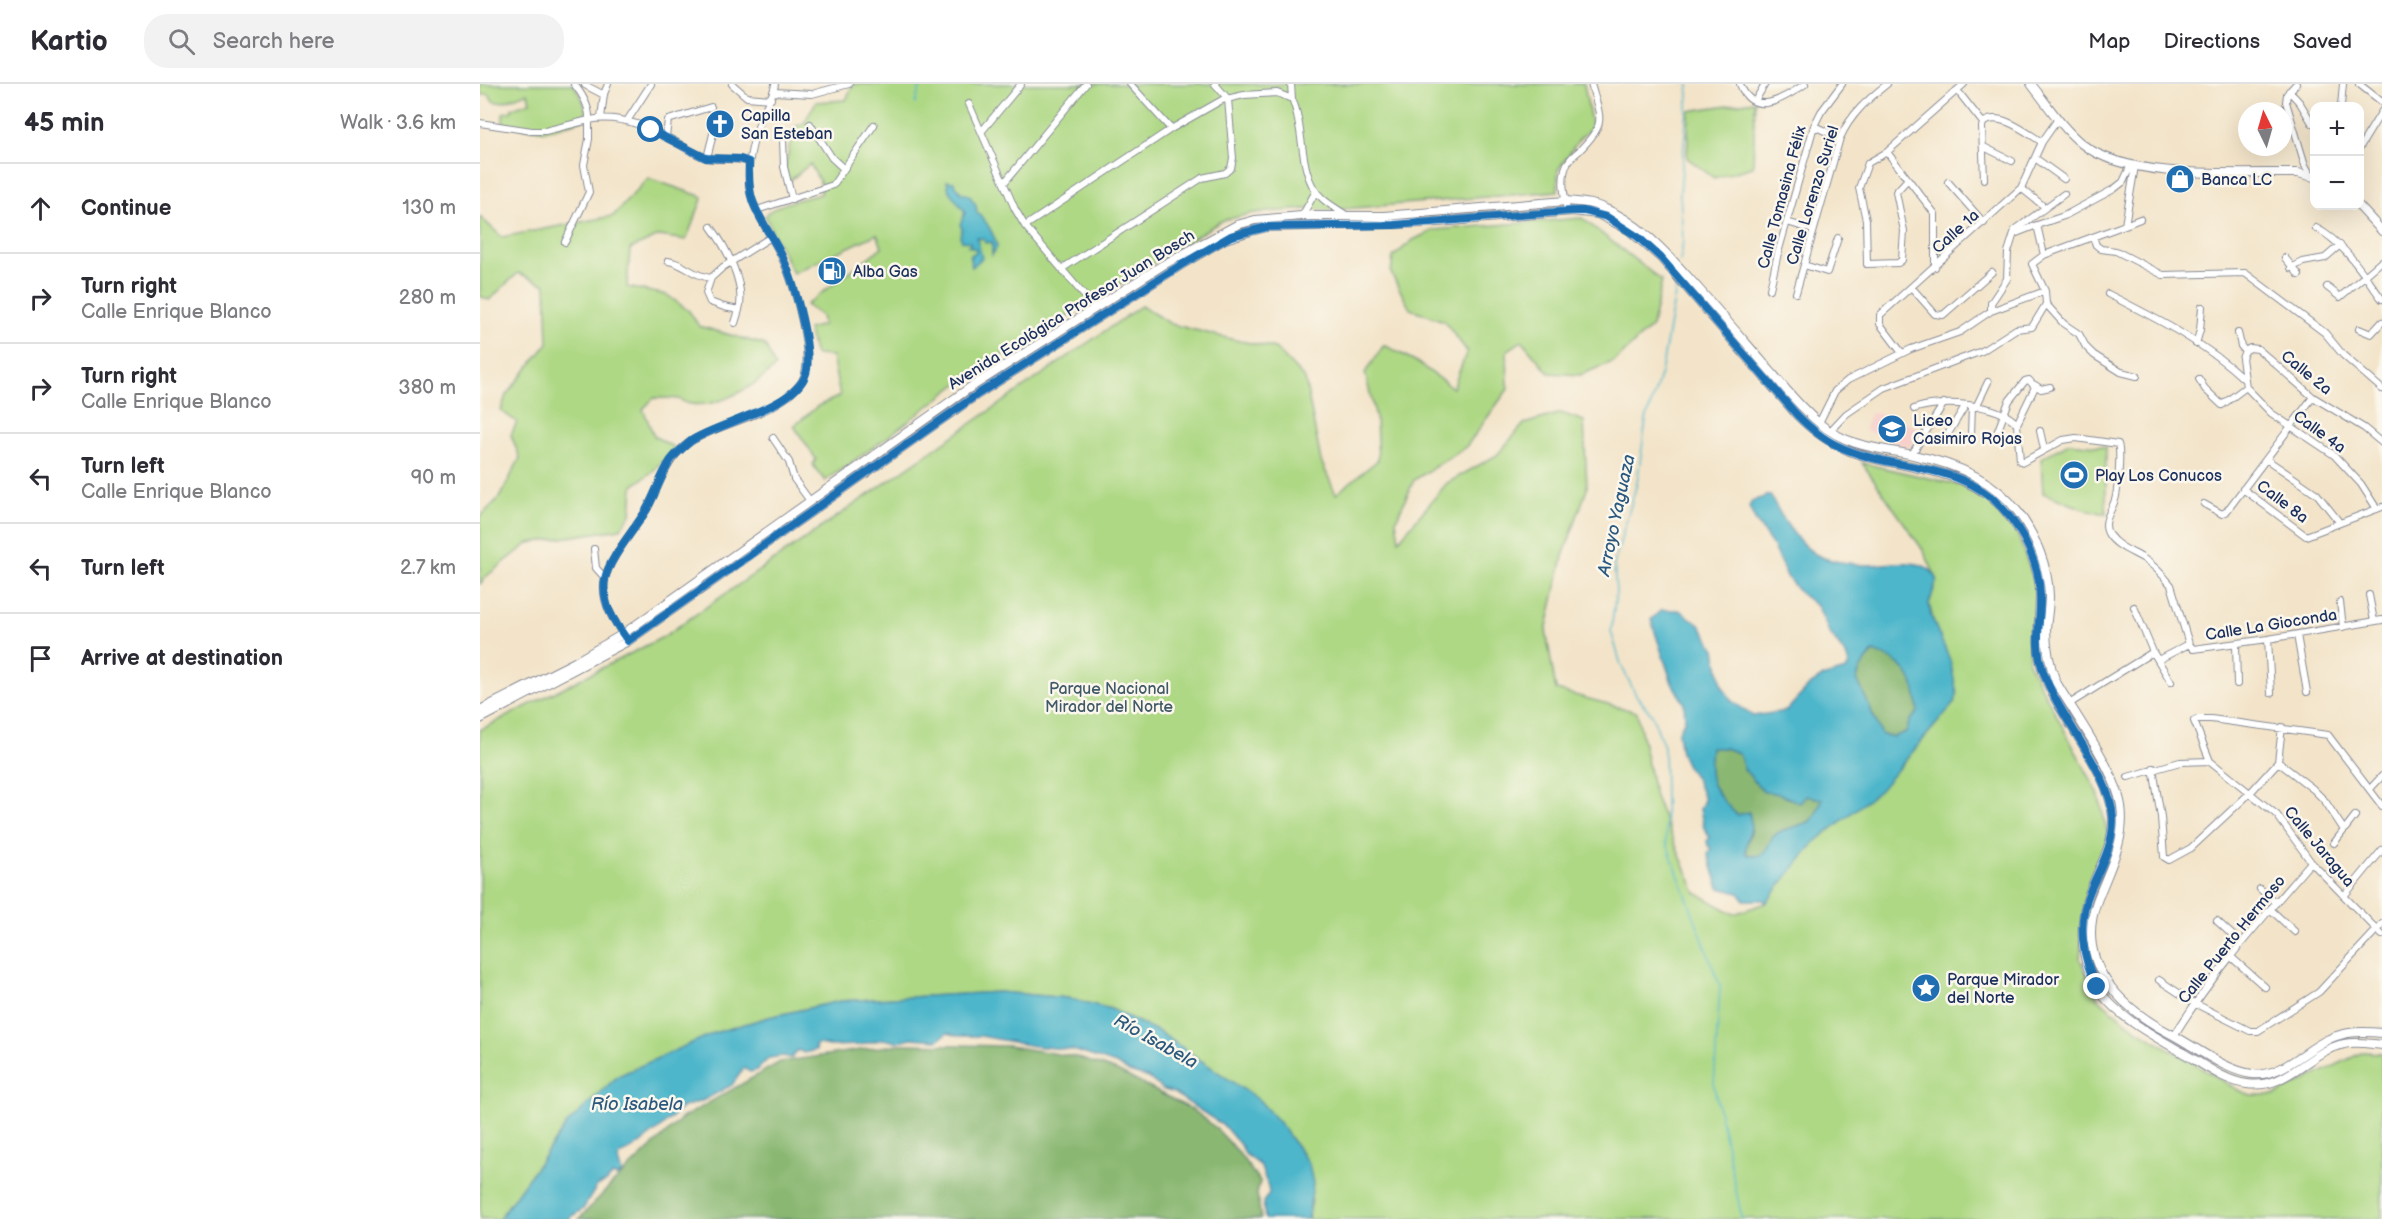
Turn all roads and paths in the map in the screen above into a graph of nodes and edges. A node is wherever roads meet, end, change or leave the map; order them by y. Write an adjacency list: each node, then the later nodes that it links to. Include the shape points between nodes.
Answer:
1 (574, 84): 26 (street)
2 (586, 84): 26 (street); 28 (street)
3 (608, 84): 28 (street)
4 (651, 84): 42 (street)
5 (732, 84): 29 (street, via 747,98)
6 (775, 84): 27 (street)
7 (849, 84): 27 (street, via 812,94)
8 (1021, 84): 50 (street)
9 (1086, 84): 70 (street)
10 (1131, 84): 49 (street)
11 (1215, 84): 30 (street)
12 (1291, 84): 31 (street)
13 (1591, 84): 75 (street, via 1599,124 1596,134 1565,167)
14 (1740, 84): 32 (street)
15 (1765, 84): 32 (street)
16 (1805, 84): 32 (street, via 1771,104)
17 (1842, 84): 48 (street, Calle Tomasina Félix)
18 (1887, 84): 52 (street, Calle Lorenzo Suriel, via 1863,103)
19 (1964, 84): 24 (street)
20 (2031, 84): 39 (street)
21 (2296, 84): 25 (street)
22 (2343, 84): 33 (street)
23 (2359, 84): 34 (street)
24 (1957, 90): 45 (street); 57 (street)
25 (2289, 91): 41 (street); 64 (street, via 2288,111)
26 (580, 92): 40 (street)
27 (774, 92): 29 (street)
28 (604, 95): 38 (street)
29 (771, 99): 61 (street)
30 (1228, 99): 31 (street, via 1277,93); 49 (street); 105 (street, via 1231,168 1202,178)
31 (1292, 99): 72 (street, via 1303,156)
32 (1755, 101)
33 (2341, 102)
34 (2382, 102)
35 (969, 104): 50 (street)
36 (711, 107): 51 (street, via 668,120)
37 (2380, 116): 53 (street)
38 (601, 118): 40 (street); 42 (street)
39 (2058, 119): 55 (street, Calle 1a); 62 (street, via 2090,150)
40 (589, 120): 43 (street, via 545,131); 96 (street, via 584,165 589,192)
41 (2310, 120)
42 (627, 121): 51 (street)
43 (480, 123)
44 (810, 123): 63 (street, via 832,158)
45 (1983, 123): 55 (street, via 2000,118); 56 (street)
46 (874, 125): 63 (street)
47 (715, 126): 58 (street)
48 (1814, 126): 52 (street); 83 (street, Calle Tomasina Félix)
49 (1171, 129): 87 (street)
50 (982, 131): 70 (street)
51 (666, 137): 58 (street)
52 (1840, 138): 90 (street, Calle Lorenzo Suriel)
53 (2364, 138)
54 (783, 140): 74 (street, via 784,167)
55 (2042, 142): 59 (street, Calle 1a)
56 (1984, 147): 60 (street); 66 (street)
57 (1887, 152): 68 (street); 68 (street, via 1868,163 1859,189 1866,220 1867,264 1902,260 1904,231 1896,196 1898,187)
58 (706, 158): 61 (street)
59 (2035, 158): 67 (street); 71 (street, Calle 1a)
60 (2012, 161)
61 (749, 162): 77 (street, via 750,190)
62 (2133, 166): 65 (street, via 2167,171); 85 (street, via 2115,189 2064,216); 86 (street)
63 (844, 169): 74 (street, via 833,185)
64 (2310, 172)
65 (2310, 176)
66 (1984, 178)
67 (2064, 179)
68 (1907, 180): 104 (street, via 1935,214)
69 (1948, 182): 84 (street)
70 (1004, 183): 87 (street)
71 (2022, 188): 76 (street); 84 (street, Calle 1a)
72 (1316, 191): 80 (street); 81 (street)
73 (2064, 194): 92 (street, via 2028,218)
74 (792, 199): 77 (street)
75 (1566, 201): 79 (street); 80 (street, Avenida Ecológica Profesor Juan Bosch, via 1395,216); 123 (street, Avenida Ecológica Profesor Juan Bosch, via 1600,206 1625,219 1664,249)
76 (2041, 204)
77 (757, 210): 93 (street)
78 (2363, 210): 91 (street)
79 (1566, 211): 123 (street, Avenida Ecológica Profesor Juan Bosch, via 1607,217 1629,230); 170 (street, Avenida Ecológica Profesor Juan Bosch, via 1394,225 1267,227 1231,236 978,394)
80 (1346, 215): 81 (street, Avenida Ecológica Profesor Juan Bosch)
81 (1302, 216): 119 (street, Avenida Ecológica Profesor Juan Bosch, via 1237,225)
82 (2140, 219): 86 (street)
83 (1787, 222): 90 (street); 113 (street, Calle Tomasina Félix)
84 (1984, 223): 104 (street, Calle 1a)
85 (2037, 225): 92 (street); 98 (street)
86 (2125, 225): 94 (street)
87 (1025, 226): 105 (street)
88 (711, 227): 102 (street)
89 (2316, 228): 97 (street)
90 (1814, 230): 103 (street, Calle Lorenzo Suriel)
91 (2382, 231)
92 (2013, 234): 122 (street, via 2007,279 1991,303)
93 (771, 237): 102 (street); 162 (street, via 793,290 807,344 807,370 800,384 782,400 696,438 673,458)
94 (2093, 237): 98 (street); 137 (street, via 2101,249 2116,251 2163,275 2245,273 2325,333)
95 (1838, 238): 103 (street, via 1826,275)
96 (565, 243)
97 (2340, 245): 106 (street, via 2325,258); 109 (street)
98 (2043, 255): 114 (street, via 2032,264)
99 (2286, 258): 106 (street)
100 (668, 261): 110 (street, via 697,276)
101 (2382, 261): 109 (street)
102 (732, 262): 110 (street); 121 (street, via 740,295)
103 (1804, 264): 115 (street, Calle Lorenzo Suriel)
104 (1935, 267): 112 (street, Calle 1a)
105 (1063, 268): 119 (street)
106 (2291, 268): 108 (street)
107 (1992, 272): 112 (street, via 1942,315 1935,314)
108 (2299, 275)
109 (2364, 276): 111 (street, via 2340,297); 117 (street)
110 (711, 278): 121 (street, via 706,293 710,302)
111 (2327, 287)
112 (1912, 288): 130 (street, Calle 1a, via 1878,319)
113 (1770, 289)
114 (2045, 291): 118 (street); 122 (street)
115 (1796, 293)
116 (2108, 294): 128 (street, Calle 4a)
117 (2382, 299)
118 (2046, 304): 131 (street, via 2079,334 2094,354 2121,372); 146 (street, via 2032,327 2016,329 1982,351 1884,388 1859,403)
119 (1094, 307): 157 (street, Avenida Ecológica Profesor Juan Bosch, via 968,388)
120 (2202, 307): 128 (street)
121 (739, 310): 125 (street)
122 (1991, 311): 130 (street, via 1954,334)
123 (1717, 316): 143 (street, Avenida Ecológica Profesor Juan Bosch, via 1793,398); 213 (street, Avenida Ecológica Profesor Juan Bosch, via 1797,415 1822,436 1861,455 1961,478 2001,506 2018,529 2037,571 2037,627 2043,670 2055,700 2105,787 2111,807 2110,842 2084,911 2083,929 2086,963 2103,996 2135,1025 2238,1082 2269,1083 2290,1076)
124 (2382, 322): 126 (street, via 2371,334)
125 (735, 323)
126 (2359, 328)
127 (2238, 333): 129 (street)
128 (2196, 344): 134 (street, Calle 4a, via 2226,364)
129 (2245, 351): 134 (street); 138 (street, Calle 2a, via 2258,349)
130 (1902, 353): 143 (street, via 1842,383)
131 (2138, 376)
132 (2199, 379): 134 (street, via 2222,405)
133 (1988, 382): 140 (street)
134 (2245, 383): 145 (street, Calle 4a, via 2271,413)
135 (2035, 385): 136 (street); 142 (street, via 2025,381); 144 (street)
136 (2050, 387)
137 (2382, 389)
138 (2313, 398): 145 (street); 152 (street, Calle 2a)
139 (1944, 403): 140 (street); 141 (street); 154 (street)
140 (1971, 406): 142 (street); 149 (street); 150 (street)
141 (1914, 409)
142 (2003, 413): 144 (street); 148 (street)
143 (1820, 420): 146 (street, Avenida Ecológica Profesor Juan Bosch)
144 (2017, 424): 153 (street, Calle La Gioconda, via 2020,461)
145 (2291, 427): 155 (street); 159 (street, Calle 4a, via 2334,455)
146 (1832, 429): 154 (street, Avenida Ecológica Profesor Juan Bosch, via 1843,439 1874,449)
147 (2040, 431): 153 (street)
148 (1997, 433)
149 (1948, 434)
150 (1971, 434)
151 (773, 438): 157 (street)
152 (2382, 443)
153 (2044, 449): 172 (street, Calle La Gioconda, via 2076,438 2118,444 2116,497 2106,523 2108,533 2131,553 2156,567 2170,585)
154 (1912, 454): 180 (street, Avenida Ecológica Profesor Juan Bosch, via 1974,475 2007,499 2026,525 2047,576 2051,668)
155 (2266, 459): 156 (street); 160 (street, via 2317,494)
156 (2243, 489): 158 (street, via 2224,514); 160 (street, Calle 8a, via 2306,536)
157 (810, 501): 170 (street, Avenida Ecológica Profesor Juan Bosch)
158 (2204, 504)
159 (2379, 508): 160 (street)
160 (2340, 523)
161 (594, 549): 162 (street, via 595,564)
162 (605, 578): 170 (street, via 609,610)
163 (2369, 595): 167 (street)
164 (2340, 602): 168 (street)
165 (2134, 607): 174 (street)
166 (2382, 620): 167 (street, Calle La Gioconda)
167 (2374, 621): 168 (street, Calle La Gioconda)
168 (2343, 627): 169 (street, Calle La Gioconda)
169 (2296, 635): 171 (street, Calle La Gioconda); 178 (street)
170 (625, 638): 181 (street, Avenida Ecológica Profesor Juan Bosch); 182 (street, Avenida Ecológica Profesor Juan Bosch)
171 (2268, 639): 173 (street, Calle La Gioconda); 179 (street)
172 (2189, 644): 173 (street, Calle La Gioconda, via 2199,650); 175 (street)
173 (2236, 644): 177 (street)
174 (2153, 652): 175 (street); 180 (street)
175 (2158, 660): 176 (street)
176 (2171, 682)
177 (2237, 684)
178 (2307, 692)
179 (2271, 693)
180 (2069, 704): 210 (street, Avenida Ecológica Profesor Juan Bosch, via 2112,777 2121,806 2120,843 2092,919 2097,962 2109,988 2126,1005)
181 (480, 710)
182 (480, 719)
183 (2282, 727): 184 (street, Calle Jaragua, via 2198,719 2194,721); 185 (street); 189 (street, via 2330,736)
184 (2210, 761): 186 (street); 190 (street, Calle Jaragua)
185 (2278, 762): 190 (street); 193 (street, via 2319,795)
186 (2153, 768): 188 (street); 190 (street, via 2167,860 2191,848)
187 (2382, 776): 189 (street)
188 (2128, 777)
189 (2370, 789): 191 (street)
190 (2250, 793): 196 (street, Calle Jaragua, via 2277,815)
191 (2382, 806)
192 (2355, 816): 193 (street)
193 (2344, 830): 194 (street)
194 (2334, 843)
195 (2382, 850): 198 (street)
196 (2311, 862): 198 (street, Calle Jaragua); 199 (street, Calle Puerto Hermoso)
197 (2260, 889): 199 (street)
198 (2344, 896): 203 (street, Calle Jaragua)
199 (2273, 906): 202 (street); 204 (street, Calle Puerto Hermoso)
200 (2217, 921): 204 (street)
201 (2382, 924): 203 (street)
202 (2295, 932)
203 (2379, 933): 208 (street, via 2319,992 2258,1031 2250,1031)
204 (2241, 943): 205 (street, Calle Puerto Hermoso)
205 (2230, 956): 207 (street); 208 (street, Calle Puerto Hermoso)
206 (2158, 980): 208 (street)
207 (2265, 987)
208 (2194, 1003): 210 (street, Calle Puerto Hermoso)
209 (2382, 1033): 212 (street, Avenida Ecológica Profesor Juan Bosch, via 2358,1031 2338,1035)
210 (2174, 1036): 212 (street, Avenida Ecológica Profesor Juan Bosch, via 2229,1067 2253,1075 2271,1073)
211 (2382, 1045): 213 (street, Avenida Ecológica Profesor Juan Bosch, via 2344,1044)
212 (2299, 1056): 213 (street)
213 (2306, 1064)

